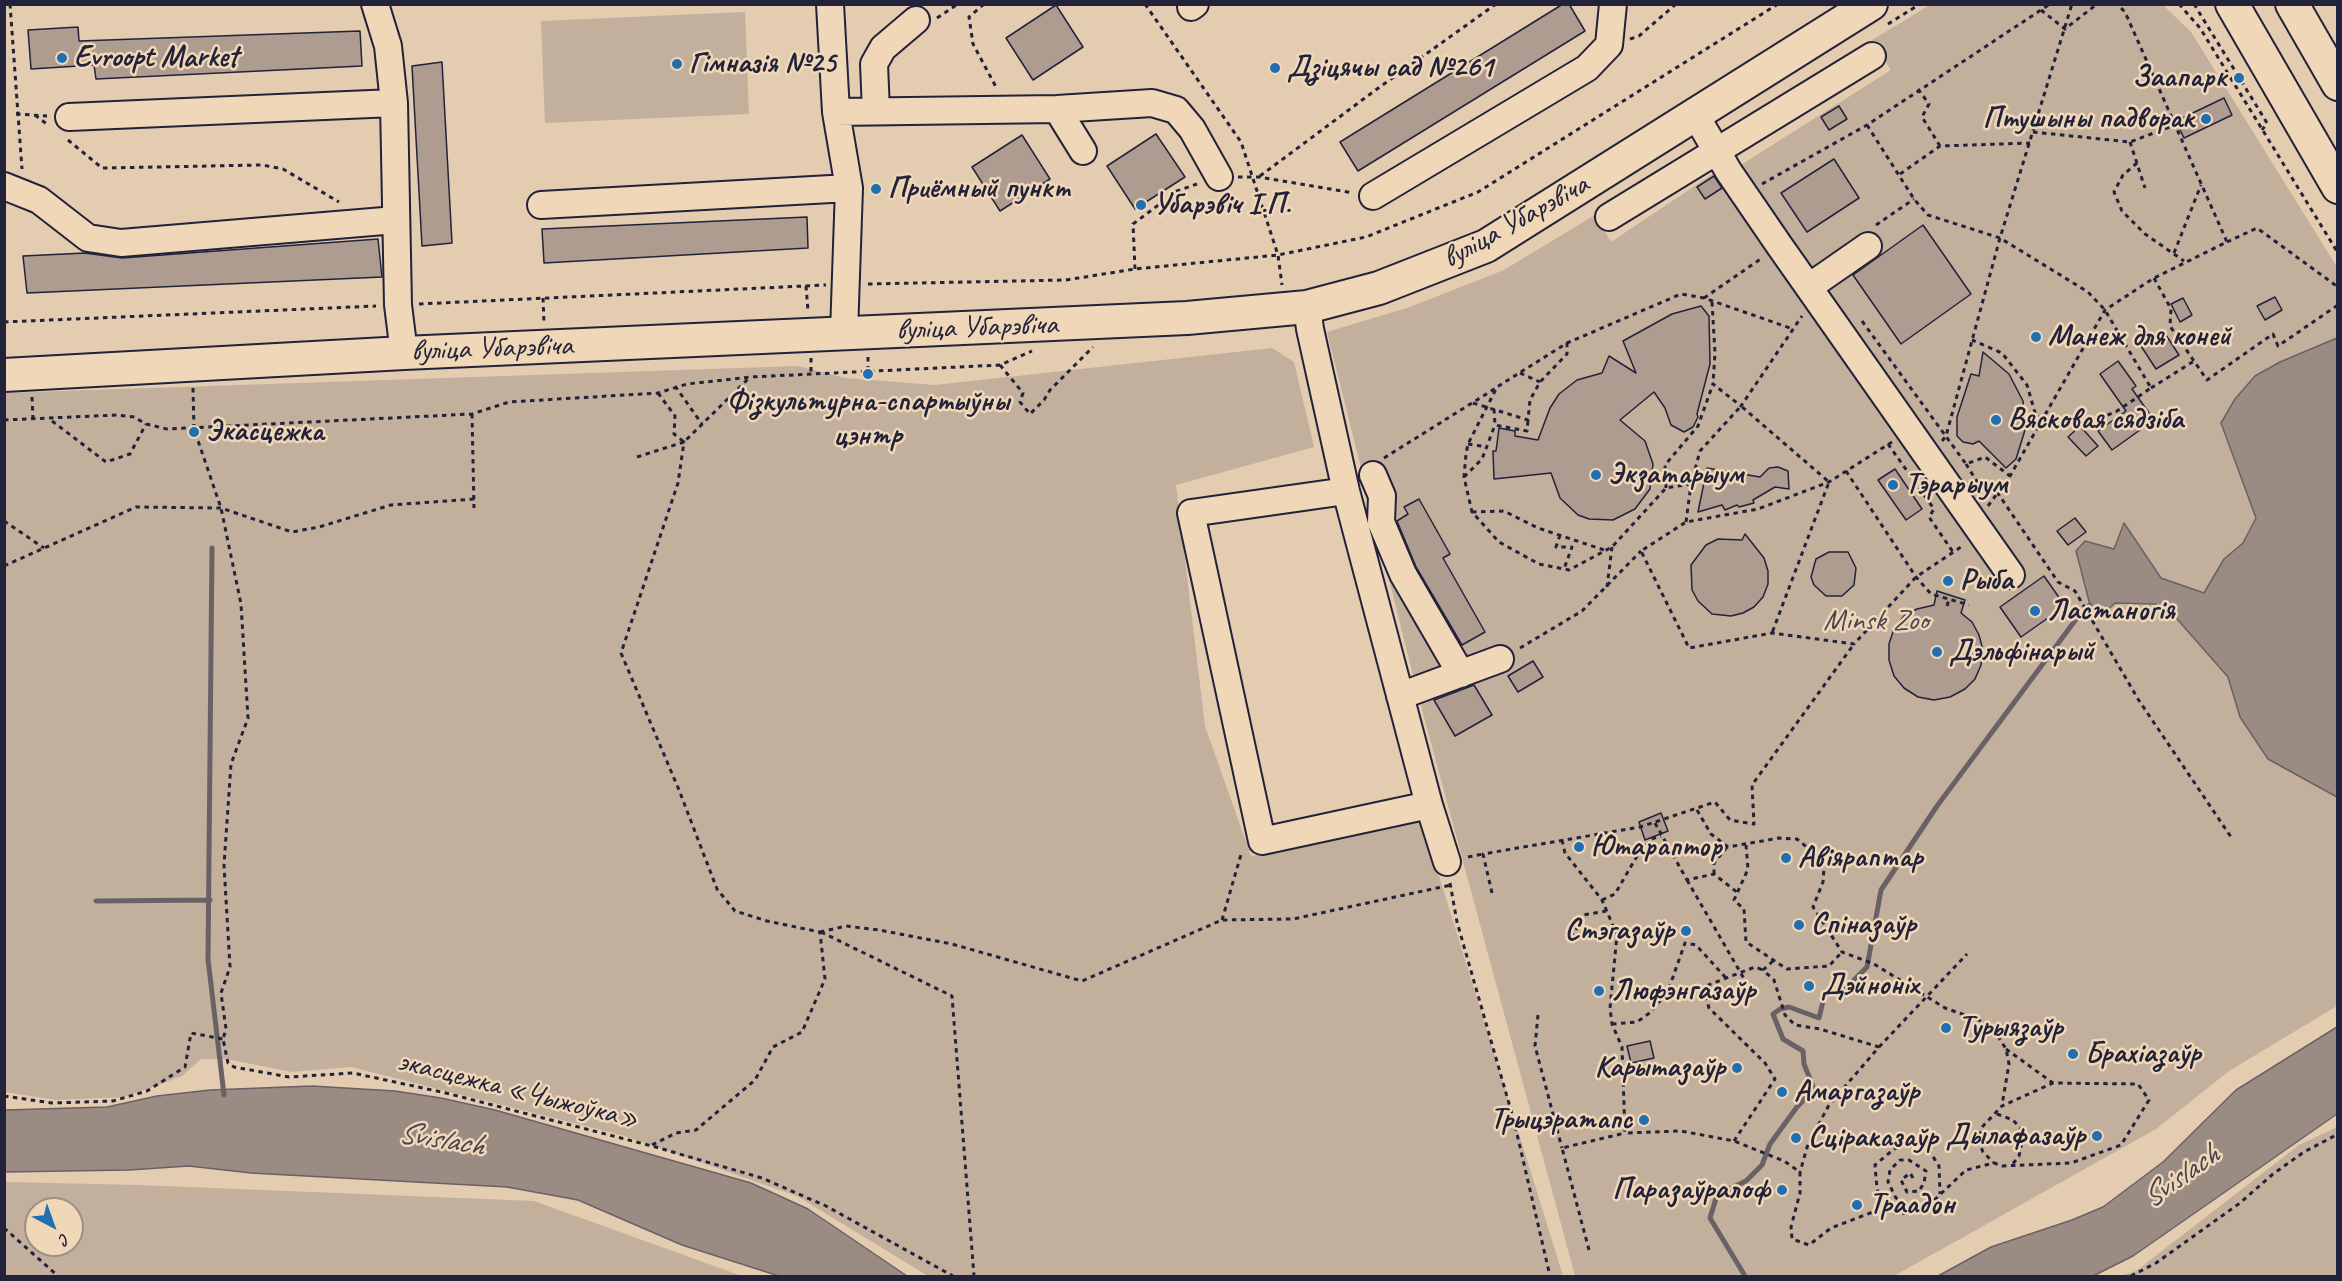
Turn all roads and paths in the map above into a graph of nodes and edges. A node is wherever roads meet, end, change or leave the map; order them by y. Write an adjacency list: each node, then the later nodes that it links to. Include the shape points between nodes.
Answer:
1 (9, 4): 32 (path)
2 (375, 4): 27 (lane, via 388,46)
3 (830, 4): 31 (lane)
4 (984, 4): 29 (path, via 969,17 973,44)
5 (1146, 4): 48 (path, via 1241,142)
6 (1496, 4): 49 (path)
7 (1613, 4): 23 (lane)
8 (1676, 4): 23 (path, via 1639,36)
9 (1778, 4): 67 (path, via 1478,192 1366,237)
10 (1920, 4): 20 (path)
11 (2050, 4): 19 (path)
12 (2072, 4): 22 (path)
13 (2097, 4): 22 (path)
14 (2117, 4): 36 (path, via 2125,12)
15 (2179, 4): 38 (path, via 2200,28)
16 (2194, 4): 38 (path, via 2267,123)
17 (2232, 4): 51 (main road)
18 (2292, 4): 25 (main road)
19 (2041, 10): 22 (path); 26 (path)
20 (1877, 15): 34 (main road, вуліца Убарэвіча)
21 (916, 20): 30 (lane, via 883,48 874,64)
22 (2065, 29): 39 (path)
23 (1609, 45): 57 (lane, via 1587,68)
24 (1872, 56): 43 (lane)
25 (2337, 84)
26 (1918, 89): 35 (path); 42 (path, via 1929,104 1922,117)
27 (394, 103): 37 (lane); 60 (lane)
28 (1057, 109): 29 (lane); 44 (lane); 47 (lane, via 1152,103 1176,110 1192,129)
29 (1007, 110): 30 (lane)
30 (876, 111): 31 (lane)
31 (836, 112): 52 (lane)
32 (16, 114): 33 (path); 55 (path)
33 (35, 115): 37 (path); 37 (path)
34 (1696, 116): 43 (lane); 77 (main road, вуліца Убарэвіча, via 1486,246 1378,288)
35 (1867, 125): 46 (path); 53 (path)
36 (2175, 125): 40 (path); 50 (path)
37 (62, 127): 60 (path, via 102,168 262,165 283,170)
38 (2262, 130): 66 (path)
39 (2033, 132): 40 (path); 41 (path)
40 (2130, 142): 45 (path)
41 (2030, 143): 42 (path); 61 (path)
42 (1940, 146): 46 (path)
43 (1716, 150): 53 (lane); 59 (lane)
44 (1083, 151)
45 (2137, 163): 54 (path); 65 (path, via 2123,175 2114,192 2122,211 2145,234)
46 (1900, 174): 61 (path, via 1928,214)
47 (1219, 177): 48 (path); 69 (path, via 1178,190 1133,224)
48 (1252, 177): 49 (path); 67 (path)
49 (1259, 177): 57 (path)
50 (2201, 184): 62 (path); 65 (path)
51 (2337, 187)
52 (849, 188): 58 (lane); 71 (lane)
53 (1755, 188): 56 (path); 63 (lane)
54 (2145, 188)
55 (14, 189): 60 (lane, via 39,200 88,238 122,243)
56 (1771, 192)
57 (1373, 196)
58 (541, 205)
59 (1609, 217)
60 (384, 221): 79 (lane)
61 (2000, 238): 81 (path, via 2088,292); 87 (path)
62 (2227, 242): 68 (path); 74 (path, via 2257,228)
63 (1779, 245): 73 (lane); 76 (path)
64 (1868, 246): 73 (lane)
65 (2175, 253): 68 (path)
66 (2337, 253)
67 (1278, 255): 69 (path); 77 (path)
68 (2184, 261): 70 (path)
69 (1135, 269): 71 (path, via 1066,280)
70 (2154, 278): 81 (path); 93 (path, via 2171,309 2170,326)
71 (847, 285): 72 (path); 86 (lane)
72 (806, 286): 75 (path); 82 (path)
73 (1809, 287): 119 (lane)
74 (2337, 287)
75 (543, 298): 79 (path); 84 (path)
76 (1704, 298): 78 (path); 88 (path, via 1681,294)
77 (1295, 299): 86 (main road, вуліца Убарэвіча, via 1187,318); 133 (lane, via 1310,329)
78 (1712, 301): 101 (path, via 1716,353); 108 (path, via 1792,329)
79 (398, 305): 85 (path); 92 (lane)
80 (2337, 305): 93 (path, via 2278,346 2273,334 2207,380)
81 (2105, 310): 104 (path); 111 (path)
82 (808, 313)
83 (1856, 313): 120 (path)
84 (544, 319)
85 (4, 322)
86 (844, 333): 92 (main road, вуліца Убарэвіча)
87 (1972, 340): 111 (path, via 2002,353 2027,385 2036,416); 120 (path)
88 (1567, 344): 96 (path); 100 (path, via 1567,354)
89 (1084, 346): 95 (path, via 1095,346 1030,414 1020,402 1023,393)
90 (1034, 351): 95 (path)
91 (811, 352): 97 (path)
92 (404, 353): 94 (main road, вуліца Убарэвіча)
93 (2194, 361): 104 (path)
94 (193, 365): 98 (main road, вуліца Убарэвіча); 118 (path, экасцежка «Чыжоўка»)
95 (1000, 365): 97 (path)
96 (1520, 373): 100 (path); 103 (path)
97 (811, 374): 99 (path)
98 (4, 375)
99 (750, 378): 102 (path); 116 (path)
100 (1540, 382): 114 (path, via 1530,400)
101 (1713, 384): 108 (path); 135 (path, via 1698,426 1665,465)
102 (675, 386): 105 (path); 116 (path)
103 (1497, 387): 106 (path); 107 (path)
104 (2151, 388): 111 (path, via 2117,411 2086,424)
105 (657, 393): 110 (path, via 508,402); 121 (path, via 675,416 674,434)
106 (1473, 403): 107 (path); 128 (path)
107 (1487, 406): 109 (path); 122 (path)
108 (1741, 406): 132 (path); 134 (path, via 1700,451)
109 (1494, 409): 114 (path); 117 (path)
110 (472, 414): 118 (path); 137 (path)
111 (2042, 418): 130 (path)
112 (4, 420): 113 (path)
113 (50, 420): 115 (path, via 117,415 134,417); 115 (path, via 106,462 130,454)
114 (1528, 420): 117 (path, via 1527,431)
115 (146, 424): 118 (path)
116 (702, 424): 121 (path)
117 (1495, 425): 124 (path)
118 (194, 429): 139 (path, экасцежка «Чыжоўка»)
119 (1911, 430): 123 (path); 125 (lane)
120 (1946, 436): 125 (path); 127 (path)
121 (684, 442): 126 (path); 181 (path, via 678,483 621,653 717,889 735,911)
122 (1468, 444): 124 (path); 131 (path)
123 (1888, 444): 129 (path); 150 (path, via 1934,509 1929,517)
124 (1487, 447): 131 (path, via 1482,459)
125 (1928, 455): 144 (lane)
126 (637, 457)
127 (1966, 464): 130 (path, via 1985,457); 138 (path)
128 (1378, 468): 133 (lane, via 1360,473); 162 (lane, via 1381,522 1403,574)
129 (1846, 471): 132 (path); 154 (path)
130 (2010, 476): 136 (path)
131 (1464, 477): 141 (path)
132 (1829, 482): 143 (path, via 1758,509); 159 (path)
133 (1345, 484): 163 (lane); 164 (lane, via 1191,513 1262,841)
134 (1691, 484): 135 (path); 143 (path)
135 (1666, 488): 147 (path)
136 (1997, 492): 138 (path); 169 (path, via 2058,582 2075,591 2138,699)
137 (474, 500): 139 (path, via 391,505 319,528 292,532); 140 (path)
138 (1989, 501): 144 (path)
139 (220, 508): 146 (path, via 136,507); 195 (path, экасцежка «Чыжоўка», via 241,604 248,718 231,764 224,865 230,966 221,993 226,1029)
140 (474, 508)
141 (1472, 512): 145 (path, via 1504,511); 152 (path, via 1499,542 1539,564)
142 (4, 521): 146 (path)
143 (1686, 522): 149 (path)
144 (1981, 533): 150 (path); 153 (lane)
145 (1560, 535): 148 (path); 152 (path, via 1556,547 1572,547)
146 (44, 548): 151 (path)
147 (1612, 548): 148 (path); 155 (path)
148 (1604, 550): 152 (path, via 1569,570)
149 (1641, 551): 155 (path); 159 (path, via 1689,648)
150 (1953, 552): 154 (path)
151 (4, 566)
152 (1564, 569)
153 (2011, 575)
154 (1916, 577): 156 (path, via 1931,594); 160 (path)
155 (1607, 587): 161 (path, via 1574,616)
156 (1949, 599): 157 (path); 158 (path)
157 (1969, 605)
158 (1947, 606)
159 (1772, 633): 160 (path)
160 (1854, 644): 165 (path, via 1752,785 1754,824 1730,820 1715,802)
161 (1500, 659): 162 (lane)
162 (1461, 674): 163 (lane)
163 (1400, 696): 164 (lane)
164 (1429, 805): 173 (lane)
165 (1697, 810): 166 (path); 172 (path, via 1712,834)
166 (1655, 823): 167 (path); 168 (path)
167 (1662, 835): 175 (path); 178 (path, via 1651,839 1636,856 1615,894)
168 (1562, 840): 176 (path, via 1483,854); 178 (path, via 1564,854)
169 (2233, 840)
170 (1244, 845): 180 (path)
171 (1746, 845): 172 (path); 177 (path, via 1748,869); 183 (path, via 1779,838 1797,839 1814,853 1824,868 1813,907)
172 (1728, 847): 174 (path, via 1714,863)
173 (1449, 874): 180 (path, via 1293,919); 223 (path, via 1457,922 1514,1121)
174 (1714, 874): 175 (path); 177 (path)
175 (1687, 880): 187 (path)
176 (1492, 893)
177 (1738, 893): 185 (path, via 1734,900 1744,909 1746,942)
178 (1602, 900): 179 (path)
179 (1606, 911): 182 (path, via 1583,915); 194 (path, via 1617,935)
180 (1222, 920): 181 (path, via 1082,981 952,944 879,930 846,926)
181 (820, 932): 205 (path, экасцежка «Чыжоўка», via 825,979 802,1032 773,1047 755,1080 696,1130 676,1133); 222 (path, via 951,996)
182 (1572, 938)
183 (1842, 952): 185 (path, via 1829,966 1787,969); 192 (path, via 1874,964)
184 (1967, 954): 192 (path)
185 (1773, 961): 186 (path)
186 (1763, 970): 187 (path, via 1755,967); 196 (path, via 1774,980 1785,1015 1795,1025)
187 (1741, 971): 188 (path); 191 (path)
188 (1726, 978): 189 (path); 190 (path, via 1696,945 1685,943)
189 (1703, 987): 190 (path); 204 (path, via 1709,1008 1766,1063 1775,1079)
190 (1668, 991): 194 (path, via 1652,1012 1637,1023)
191 (1754, 996)
192 (1927, 997): 196 (path); 197 (path, via 1979,1020)
193 (1538, 1015): 206 (path, via 1535,1046)
194 (1612, 1024): 202 (path, via 1622,1047)
195 (223, 1039): 199 (path, via 191,1034 185,1066 147,1091 113,1101 52,1103); 205 (path, экасцежка «Чыжоўка», via 228,1063 234,1067 289,1077 354,1072)
196 (1880, 1047): 209 (path, via 1829,1105 1808,1144)
197 (2006, 1049): 198 (path); 200 (path, via 2009,1064)
198 (2053, 1083): 200 (path); 208 (path, via 2138,1083 2149,1100 2121,1145 2071,1163)
199 (4, 1096)
200 (2002, 1106): 201 (path)
201 (1997, 1114): 207 (path, via 1983,1126 1978,1140); 208 (path, via 2013,1120 2024,1132 2019,1156)
202 (1625, 1133): 204 (path, via 1682,1131); 206 (path)
203 (2337, 1134): 224 (path, via 2304,1152 2240,1203 2156,1263)
204 (1734, 1141): 209 (path, via 1784,1161)
205 (651, 1146): 221 (path, via 762,1178 826,1206)
206 (1562, 1148): 219 (path)
207 (1994, 1163): 208 (path); 211 (path, via 1966,1170)
208 (2012, 1165)
209 (1800, 1172): 215 (path, via 1792,1239 1809,1245 1831,1228)
210 (1913, 1178): 212 (path, via 1910,1173 1901,1180 1907,1192 1919,1191 1926,1171 1909,1160 1900,1160 1890,1170 1888,1182)
211 (1940, 1194): 213 (path, via 1940,1166 1930,1152 1909,1143 1894,1149 1875,1165); 216 (path)
212 (1896, 1198): 214 (path); 216 (path)
213 (1882, 1201): 214 (path); 215 (path)
214 (1888, 1206): 217 (path)
215 (1878, 1210): 217 (path)
216 (1916, 1212): 217 (path)
217 (1898, 1214)
218 (4, 1228): 220 (path)
219 (1589, 1250)
220 (58, 1276)
221 (953, 1276)
222 (974, 1276)
223 (1550, 1276)
224 (2131, 1276)

